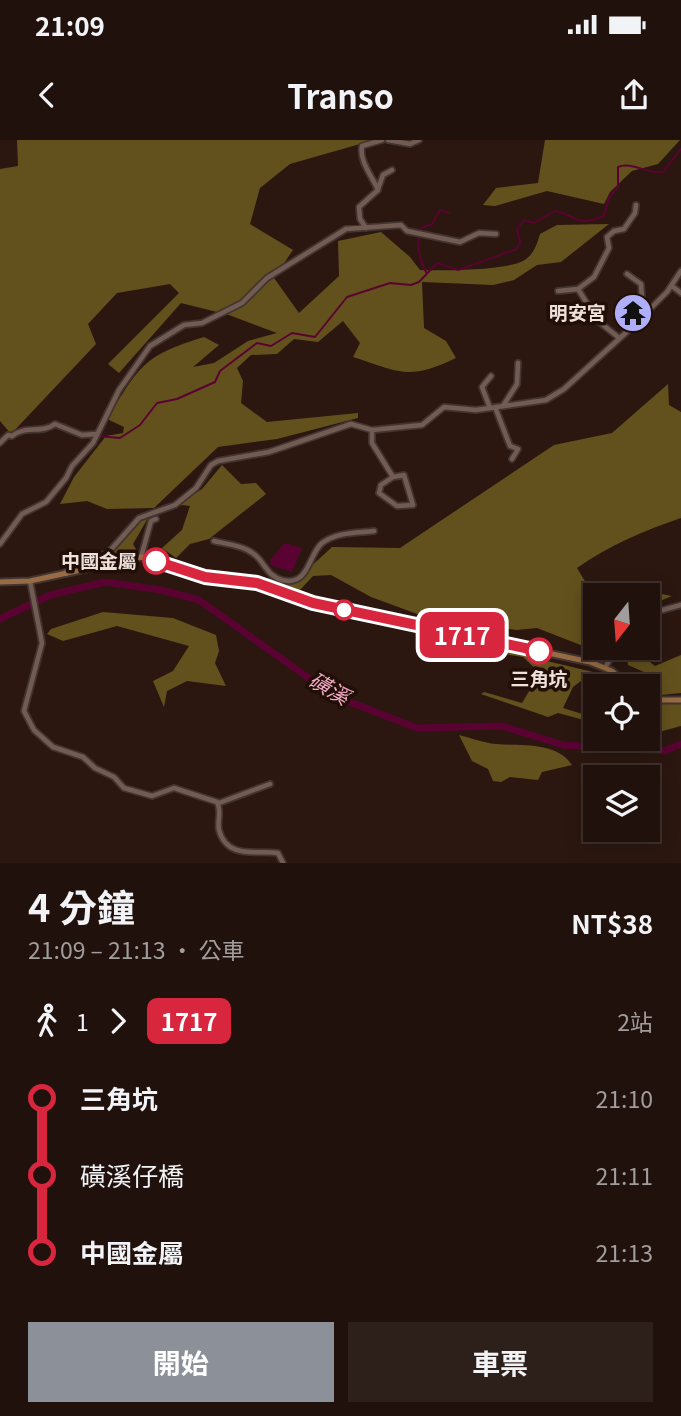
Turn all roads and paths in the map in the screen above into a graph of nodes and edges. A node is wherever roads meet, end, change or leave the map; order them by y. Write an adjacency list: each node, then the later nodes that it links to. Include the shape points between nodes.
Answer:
1 (382, 140): 5 (street, via 361,149)
2 (388, 140): 3 (street, via 410,144)
3 (419, 140)
4 (391, 170): 5 (street, via 383,175)
5 (378, 190): 7 (street, via 359,207)
6 (636, 205): 12 (street, via 625,229 607,237 609,248 594,277)
7 (366, 228): 8 (street, via 401,225 465,243 479,233); 22 (street, via 346,229 267,278 242,303 202,323 184,325 150,345 119,390)
8 (496, 234)
9 (681, 271): 11 (street)
10 (628, 274): 15 (street, via 641,284)
11 (672, 286): 14 (street); 15 (street)
12 (578, 289): 13 (street); 16 (street, via 597,321)
13 (558, 291)
14 (681, 293)
15 (643, 315): 16 (street)
16 (618, 337): 19 (street, via 564,389 546,400)
17 (518, 363): 19 (street, via 517,384)
18 (491, 376): 20 (street, via 482,387)
19 (502, 406): 20 (street)
20 (492, 407): 21 (street, via 444,407 422,425); 24 (street, via 510,446 518,449)
21 (372, 430): 25 (street, via 372,443); 31 (street, via 351,424 269,452 218,461 176,505 139,518 107,553 67,569)
22 (96, 436): 23 (street, via 52,426 22,429); 29 (street, via 46,502 22,514)
23 (0, 443)
24 (512, 459)
25 (393, 477): 25 (street, via 404,475 413,505 397,506 379,493 381,485)
26 (156, 519): 30 (street, via 151,522)
27 (374, 531): 28 (street, via 331,538 316,550 301,576 288,581 273,576 249,551)
28 (214, 541)
29 (0, 544)
30 (141, 557): 31 (main road); 37 (main road, via 205,577 257,583 313,603)
31 (66, 575): 32 (main road)
32 (30, 581): 33 (main road); 42 (street, via 41,639 24,711 31,725 58,750 83,757 129,790 152,796 174,788)
33 (0, 582)
34 (681, 606): 35 (street)
35 (660, 611)
36 (609, 660): 37 (street)
37 (605, 668): 38 (main road)
38 (613, 674)
39 (660, 700): 40 (main road)
40 (681, 700)
41 (270, 783): 42 (street)
42 (219, 803): 43 (street, via 219,831 231,848 278,853)
43 (283, 863)

